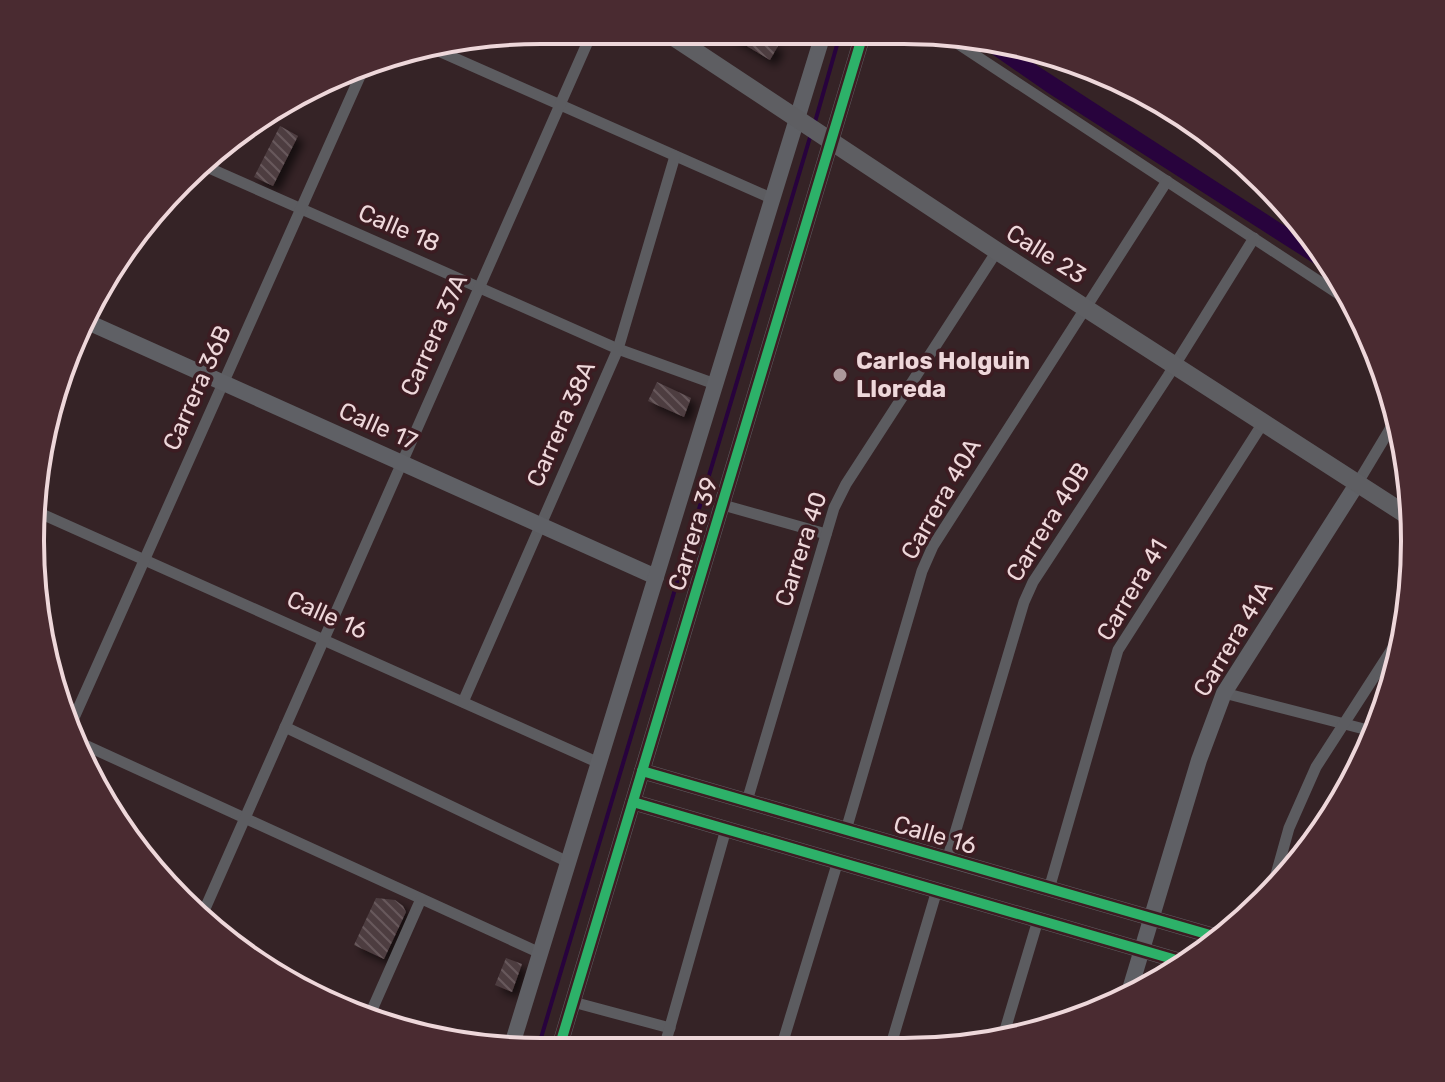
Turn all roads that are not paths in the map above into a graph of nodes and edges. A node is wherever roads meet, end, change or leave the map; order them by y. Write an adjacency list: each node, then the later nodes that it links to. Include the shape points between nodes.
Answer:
1 (587, 44): 8 (street, Carrera 37A)
2 (684, 44): 9 (main road, Calle 23)
3 (821, 44): 9 (street, Carrera 39)
4 (860, 44): 10 (street, Carrera 39)
5 (964, 47): 13 (street)
6 (445, 54): 8 (street)
7 (359, 79): 15 (street, Carrera 36B)
8 (560, 104): 11 (street); 18 (street, Carrera 37A)
9 (803, 122): 10 (main road, Calle 23); 14 (street, Carrera 39)
10 (830, 140): 17 (main road, Calle 23); 30 (street, Carrera 39)
11 (675, 156): 14 (street); 22 (street, Carrera 38A)
12 (211, 169): 15 (street, Calle 18)
13 (1167, 181): 16 (street); 20 (street, Carrera 40A)
14 (773, 199): 25 (street, Carrera 39)
15 (301, 209): 18 (street, Calle 18); 24 (street, Carrera 36B)
16 (1254, 238): 19 (street); 23 (street, Carrera 40B)
17 (997, 251): 20 (main road, Calle 23); 34 (street, Carrera 40, via 846,484)
18 (479, 287): 22 (street, Calle 18); 28 (street, Carrera 37A)
19 (1332, 290)
20 (1086, 307): 23 (main road, Calle 23); 52 (street, Carrera 40A, via 933,546)
21 (93, 325): 24 (street, Calle 17)
22 (618, 349): 25 (street, Calle 18); 33 (street, Carrera 38A)
23 (1175, 365): 26 (main road, Calle 23); 53 (street, Carrera 40B, via 1033,582)
24 (224, 383): 28 (street, Calle 17); 35 (street, Carrera 36B)
25 (715, 384): 36 (street, Carrera 39)
26 (1263, 423): 29 (main road, Calle 23); 57 (street, Carrera 41, via 1118,650)
27 (1388, 432): 29 (street, Carrera 41A)
28 (402, 463): 33 (street, Calle 17); 37 (street, Carrera 37A)
29 (1357, 484): 31 (main road, Calle 23); 39 (street, Carrera 41A)
30 (723, 505): 34 (street); 47 (street, Carrera 39)
31 (1400, 511)
32 (45, 515): 35 (street, Calle 16)
33 (541, 525): 36 (street, Calle 17); 40 (street, Carrera 38A)
34 (826, 534): 48 (street, Carrera 40)
35 (144, 560): 37 (street, Calle 16); 41 (street, Carrera 36B)
36 (656, 577): 46 (street, Carrera 39)
37 (323, 640): 40 (street, Calle 16); 43 (street, Carrera 37A)
38 (1387, 656): 42 (street)
39 (1224, 693): 42 (street); 61 (street, Carrera 41A)
40 (463, 702): 46 (street, Calle 16)
41 (75, 715)
42 (1342, 723): 44 (street); 56 (street, via 1301,798)
43 (285, 727): 50 (street, Carrera 37A); 55 (street)
44 (1364, 729)
45 (89, 747): 50 (street)
46 (599, 763): 55 (street, Carrera 39)
47 (642, 771): 48 (street, Calle 16); 49 (street, Carrera 39)
48 (747, 801): 52 (street, Calle 16)
49 (633, 802): 51 (street); 68 (street, Carrera 39)
50 (245, 818): 59 (street); 60 (street, Carrera 37A)
51 (726, 829): 54 (street); 71 (street)
52 (846, 830): 53 (street, Calle 16)
53 (947, 860): 57 (street, Calle 16)
54 (838, 861): 58 (street); 75 (street)
55 (568, 862): 65 (street, Carrera 39)
56 (1277, 870)
57 (1049, 889): 61 (street, Calle 16)
58 (937, 890): 62 (street); 76 (street)
59 (421, 899): 65 (street); 69 (street)
60 (206, 908)
61 (1150, 919): 63 (street, Calle 16); 64 (street, Carrera 41A)
62 (1038, 920): 64 (street); 70 (street)
63 (1208, 934)
64 (1141, 950): 66 (street); 67 (street, Carrera 41A)
65 (540, 953): 72 (street, Carrera 39)
66 (1172, 959)
67 (1132, 983)
68 (573, 1002): 71 (street); 73 (street, Carrera 39)
69 (373, 1009)
70 (1006, 1027)
71 (670, 1028): 74 (street)
72 (514, 1037)
73 (562, 1038)
74 (667, 1038)
75 (784, 1038)
76 (893, 1038)

